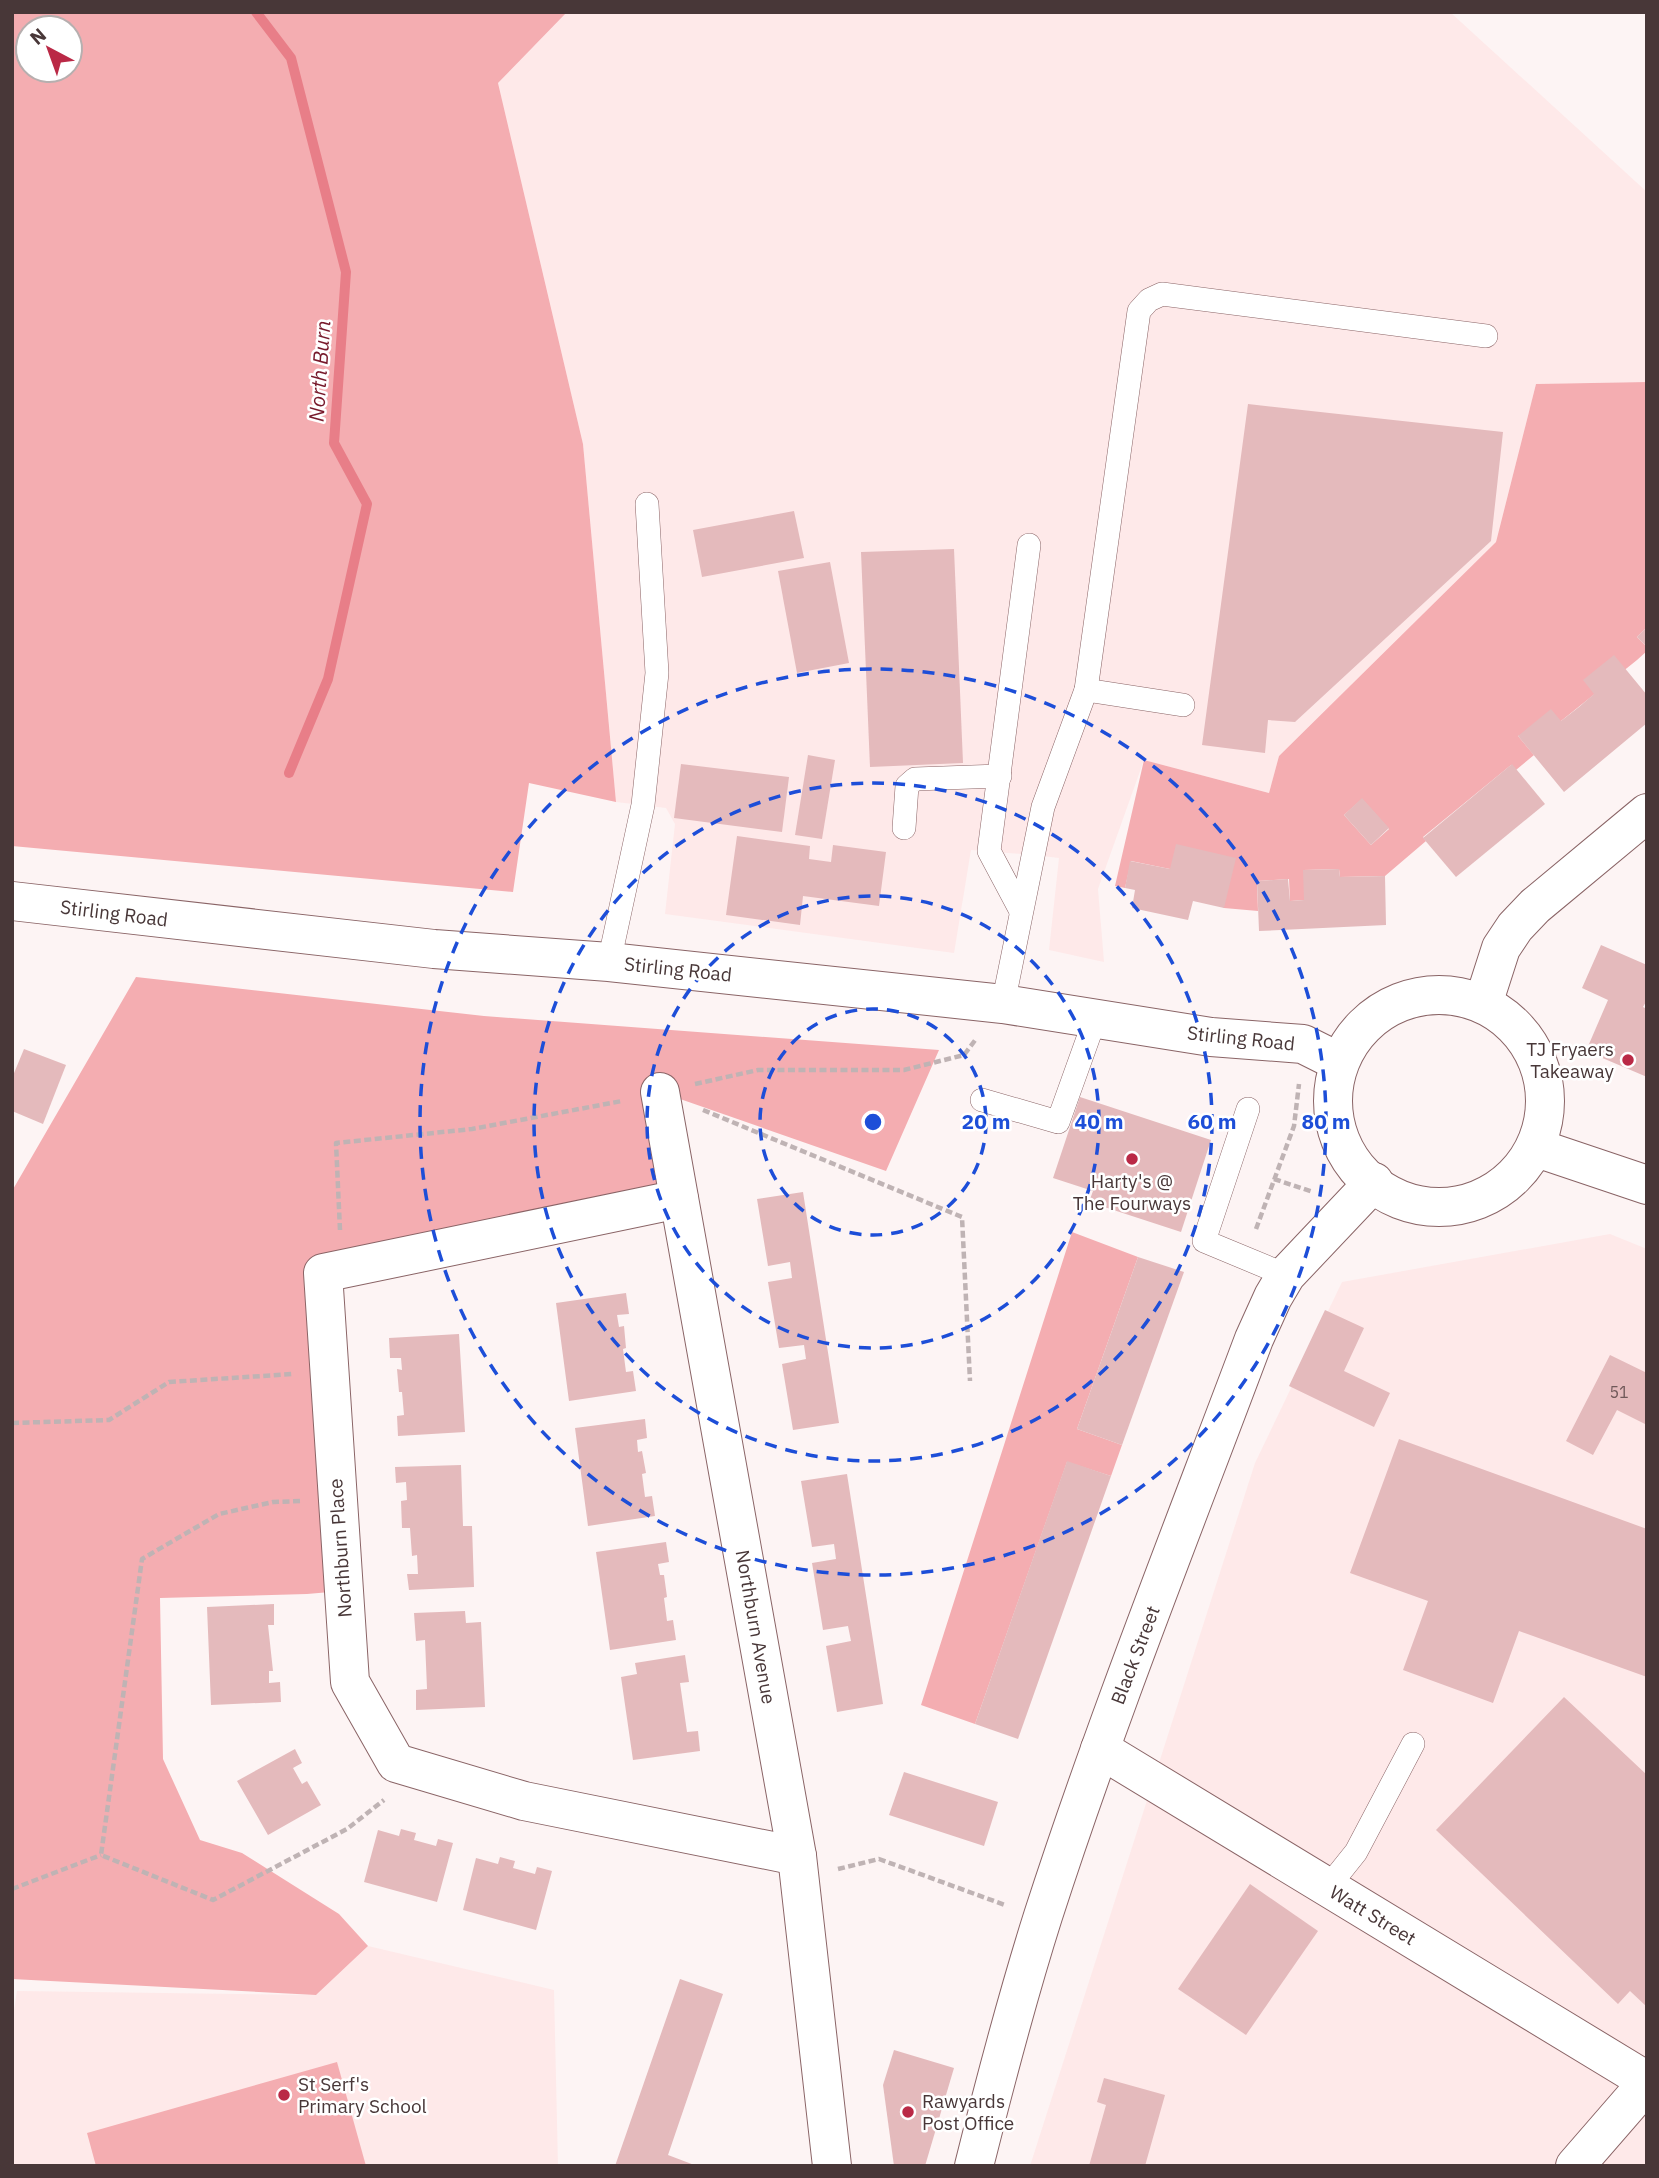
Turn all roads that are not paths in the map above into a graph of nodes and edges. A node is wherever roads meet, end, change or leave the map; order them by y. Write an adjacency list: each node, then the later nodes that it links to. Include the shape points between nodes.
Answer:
1 (1486, 336): 4 (lane, via 1162,294 1149,300 1139,311)
2 (647, 504): 11 (lane, via 657,673 643,805)
3 (1029, 545): 6 (lane)
4 (1086, 690): 5 (lane); 10 (lane, via 1043,807)
5 (1183, 705)
6 (1000, 776): 8 (lane, via 911,781); 10 (lane, via 989,851)
7 (1647, 813): 13 (main road, via 1515,927 1501,948)
8 (904, 828)
9 (12, 901): 11 (main road, Stirling Road, via 434,949)
10 (1021, 911): 12 (lane)
11 (609, 962): 12 (main road, Stirling Road)
12 (1003, 1004): 14 (main road, Stirling Road)
13 (1483, 1004): 15 (main road, via 1448,996 1417,997 1394,1004 1369,1018); 19 (main road, via 1528,1046 1539,1071 1545,1126)
14 (1095, 1019): 15 (main road, Stirling Road, via 1211,1037 1303,1044); 17 (lane, via 1058,1122)
15 (1339, 1062): 20 (main road, via 1332,1108 1339,1133 1354,1162)
16 (660, 1092): 22 (main road, Northburn Avenue)
17 (982, 1100)
18 (1248, 1109): 23 (lane, via 1204,1241)
19 (1536, 1147): 20 (main road, via 1521,1172 1499,1189 1469,1205 1447,1210 1393,1197); 21 (main road)
20 (1374, 1182): 23 (main road, Black Street)
21 (1647, 1185)
22 (679, 1199): 26 (main road, Northburn Avenue); 26 (main road, Northburn Place, via 323,1273 350,1682 396,1763 524,1801)
23 (1286, 1275): 25 (main road, Black Street, via 1254,1339)
24 (1413, 1744): 27 (lane, via 1356,1852)
25 (1100, 1749): 27 (main road, Watt Street); 30 (main road, Black Street, via 1043,1917)
26 (799, 1867): 29 (main road, Northburn Avenue)
27 (1328, 1887): 28 (main road, Watt Street)
28 (1647, 2082): 31 (main road, Watt Street)
29 (832, 2166)
30 (974, 2166)
31 (1575, 2166)

